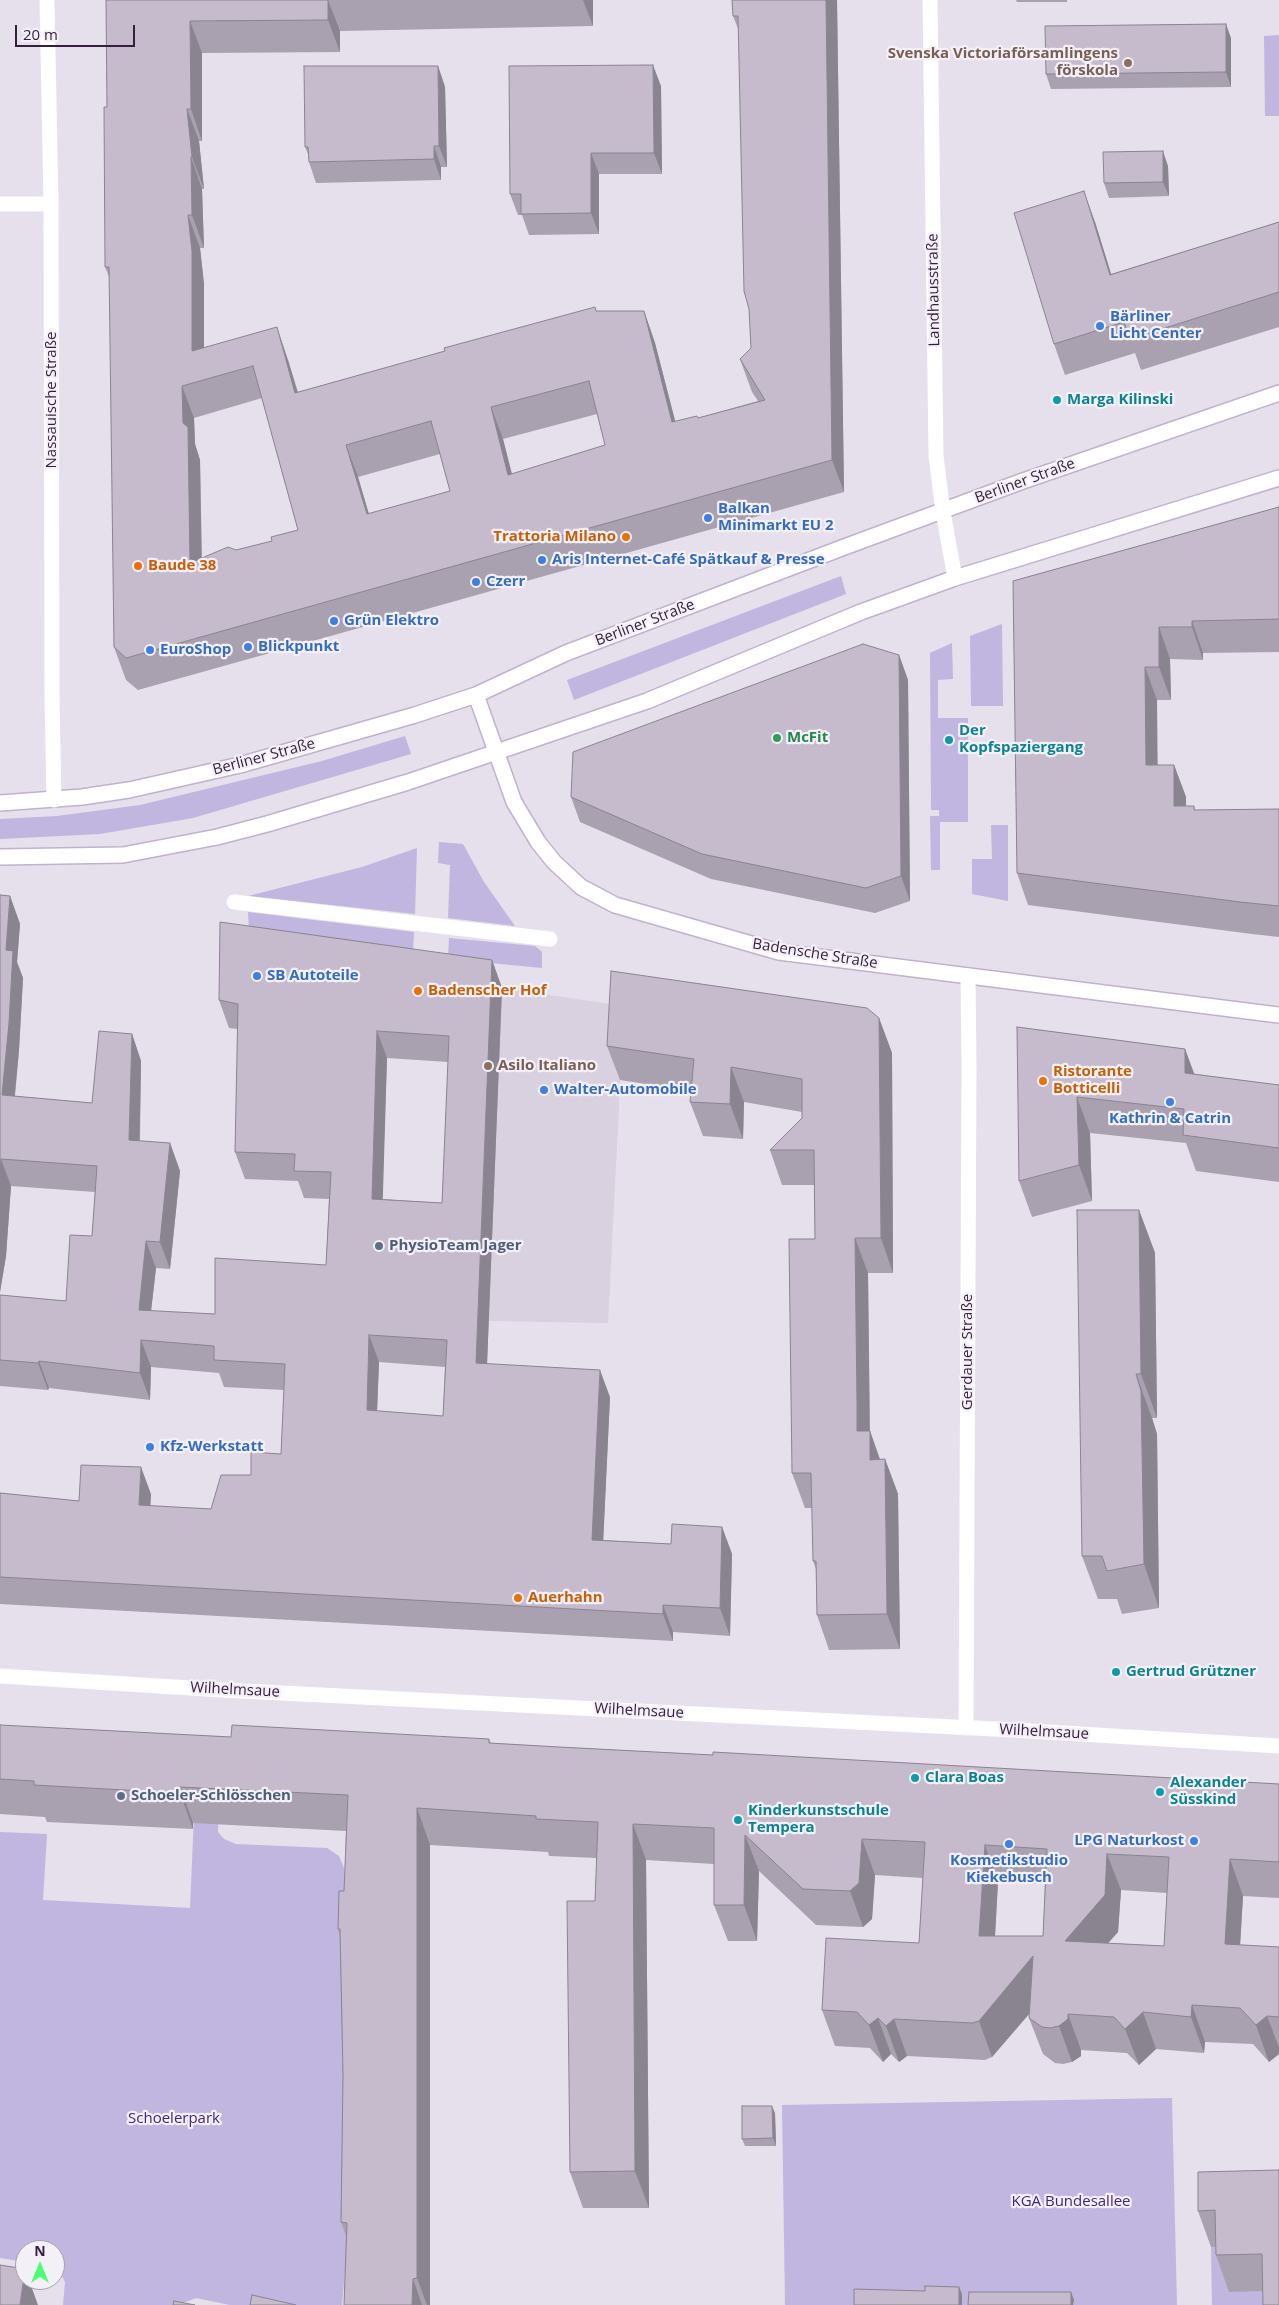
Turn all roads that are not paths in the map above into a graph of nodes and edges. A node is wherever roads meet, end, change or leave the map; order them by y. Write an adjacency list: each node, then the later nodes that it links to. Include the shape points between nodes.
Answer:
1 (47, 0): 4 (street, Nassauische Straße)
2 (930, 0): 7 (street, Landhausstraße, via 936,456)
3 (0, 204): 4 (street)
4 (52, 204): 11 (street, Nassauische Straße)
5 (1279, 393): 7 (street, Berliner Straße)
6 (1279, 478): 8 (street)
7 (943, 512): 8 (street, Landhausstraße); 9 (street, Berliner Straße, via 566,653)
8 (955, 578): 10 (street, via 862,612 647,701)
9 (476, 695): 10 (street, Badensche Straße); 11 (street, Berliner Straße, via 240,765 129,790)
10 (495, 752): 13 (street, via 408,782 217,837 123,855); 16 (street, Badensche Straße, via 514,802 543,848 581,887 615,905 779,952)
11 (54, 800): 12 (street, Berliner Straße)
12 (0, 803)
13 (0, 857)
14 (234, 902): 15 (street)
15 (550, 939)
16 (968, 976): 17 (street, Badensche Straße); 19 (street, Gerdauer Straße)
17 (1279, 1015)
18 (0, 1676): 19 (street, Wilhelmsaue)
19 (966, 1728): 20 (street, Wilhelmsaue)
20 (1279, 1746)

